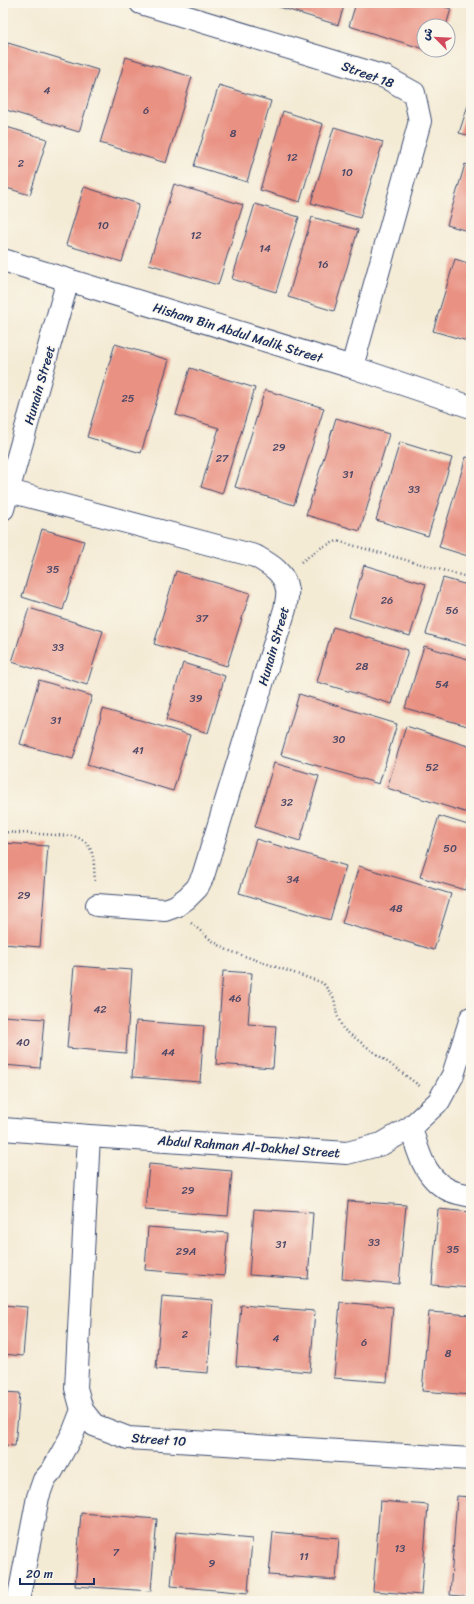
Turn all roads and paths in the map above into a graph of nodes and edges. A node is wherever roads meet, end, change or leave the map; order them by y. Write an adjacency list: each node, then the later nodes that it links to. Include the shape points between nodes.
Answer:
1 (141, 3): 4 (street, Street 18, via 385,77 414,93 420,121)
2 (3, 260): 3 (street, Hisham Bin Abdul Malik Street)
3 (68, 280): 4 (street, Hisham Bin Abdul Malik Street); 6 (street, Hunain Street)
4 (352, 366): 5 (street, Hisham Bin Abdul Malik Street)
5 (471, 407)
6 (6, 500): 7 (street, Hunain Street, via 255,556)
7 (282, 574): 8 (path, via 322,547 337,541); 11 (street, Hunain Street, via 288,590 285,609 203,876 197,888)
8 (471, 578)
9 (3, 832): 10 (path, via 82,838 90,845 93,855)
10 (97, 905): 11 (street, Hunain Street, via 165,910)
11 (176, 906): 13 (path, via 197,928 227,950 323,983 334,998 343,1029)
12 (471, 1018): 13 (street, Abdul Rahman Al-Dakhel Street, via 453,1075)
13 (439, 1101): 14 (street, Abdul Rahman Al-Dakhel Street)
14 (411, 1127): 16 (street, Abdul Rahman Al-Dakhel Street, via 382,1144 347,1153); 17 (street, via 420,1156 432,1177 446,1189)
15 (3, 1129): 16 (street, Abdul Rahman Al-Dakhel Street)
16 (89, 1136): 18 (street, Street 10, via 76,1388)
17 (471, 1196)
18 (82, 1410): 19 (street, Street 10, via 94,1425 128,1438); 20 (street, via 74,1432 52,1471 44,1480 38,1497)
19 (471, 1459)
20 (18, 1601)

